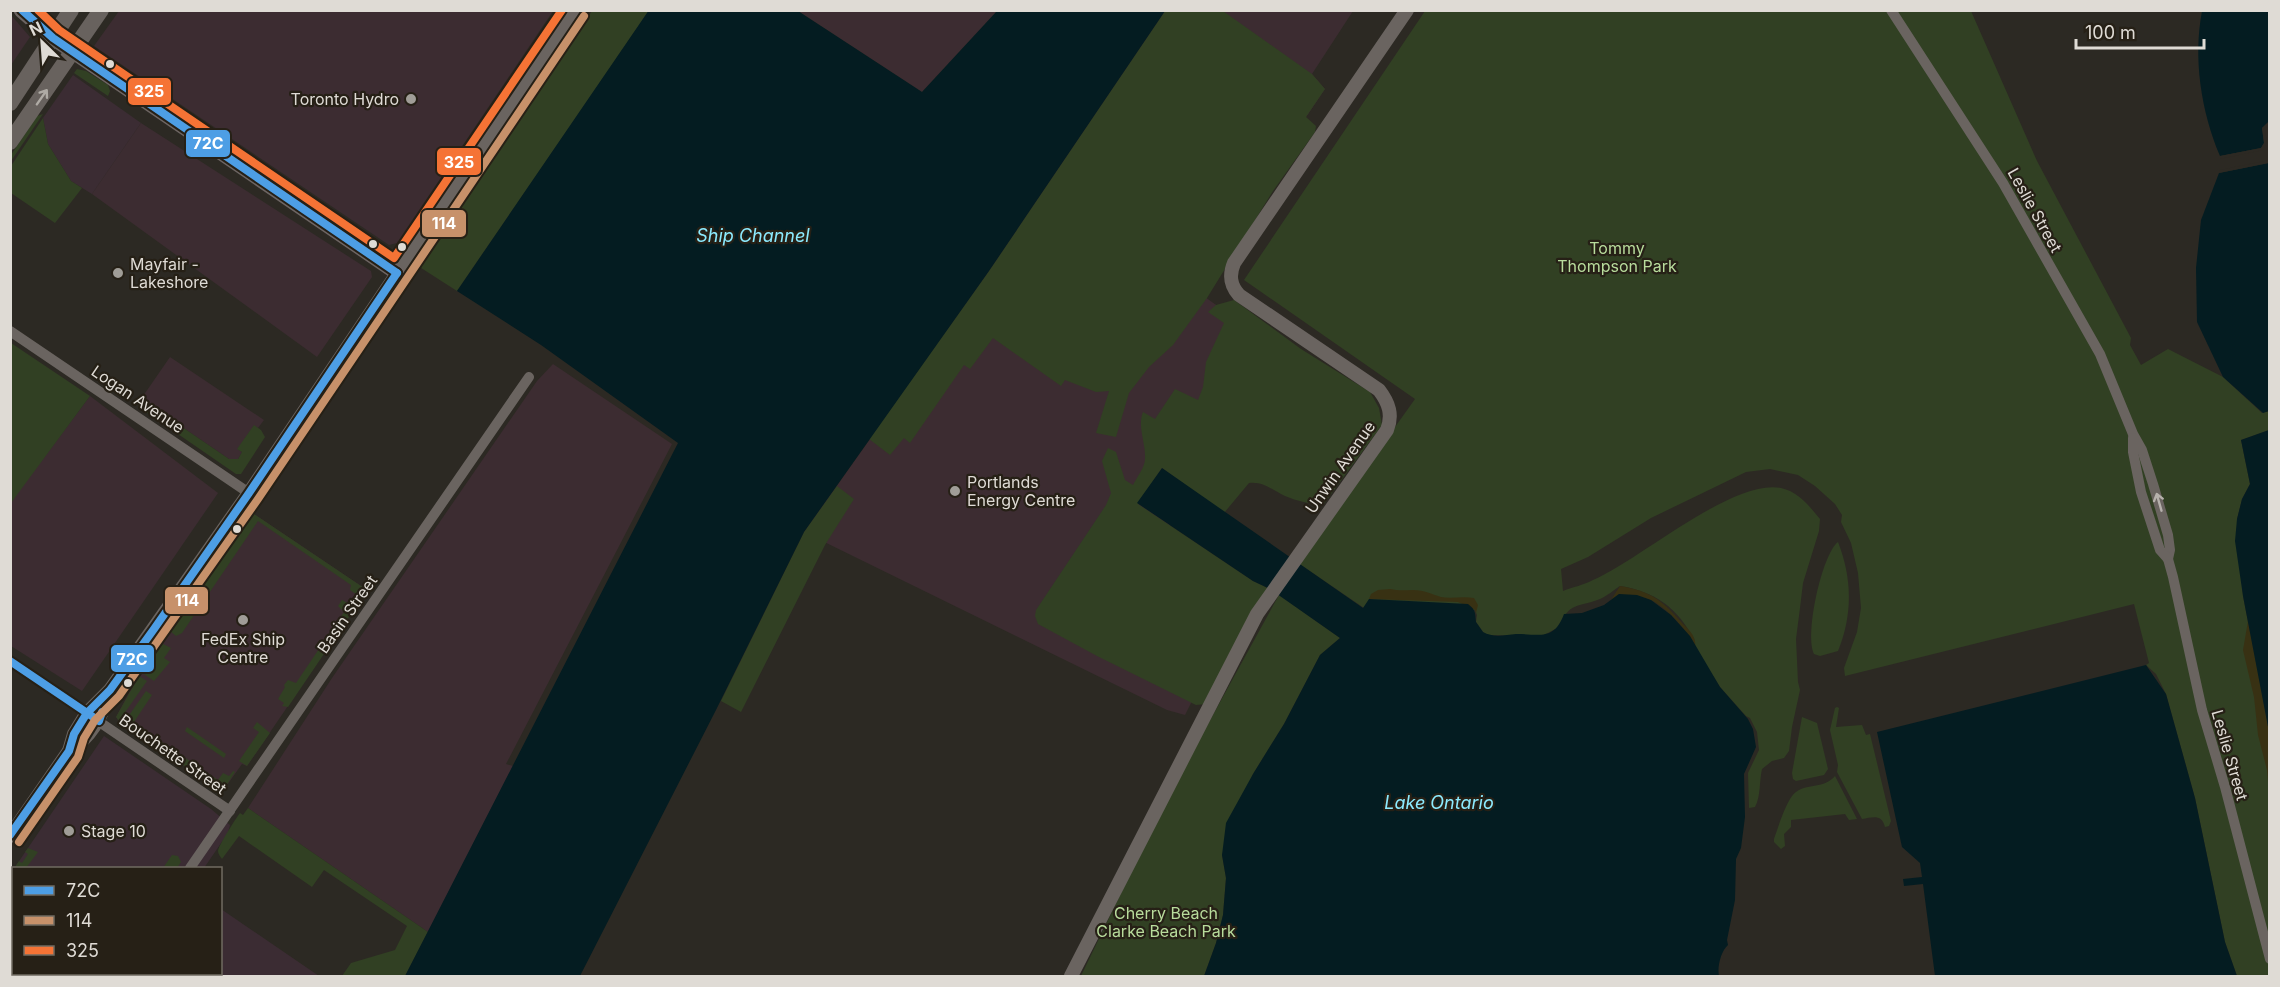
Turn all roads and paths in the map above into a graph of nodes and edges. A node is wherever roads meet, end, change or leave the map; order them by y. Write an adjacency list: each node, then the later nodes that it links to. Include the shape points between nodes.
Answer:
1 (21, 10): 7 (main road)
2 (71, 10): 7 (highway)
3 (101, 10): 8 (highway)
4 (575, 10): 11 (street)
5 (1407, 10): 24 (street, Unwin Avenue, via 1231,272 1239,295 1379,390 1389,405 1387,430 1257,615)
6 (1891, 10): 23 (street, Leslie Street, via 2003,183 2100,354 2133,434 2141,492 2160,550 2168,559 2202,710)
7 (53, 38): 8 (main road); 9 (highway)
8 (74, 52): 10 (highway, one-way to 8); 11 (main road)
9 (10, 104)
10 (10, 142)
11 (397, 273): 14 (street)
12 (10, 331): 14 (street, Logan Avenue)
13 (528, 377): 20 (street, Basin Street)
14 (249, 493): 16 (street)
15 (10, 661): 17 (street, Bouchette Street)
16 (110, 690): 17 (street); 18 (street)
17 (87, 713): 18 (street, Bouchette Street); 19 (street)
18 (99, 721): 19 (street); 20 (street, Bouchette Street)
19 (69, 751): 21 (street)
20 (230, 811): 22 (street, Basin Street)
21 (10, 836)
22 (191, 867)
23 (2270, 959)
24 (1071, 976)

